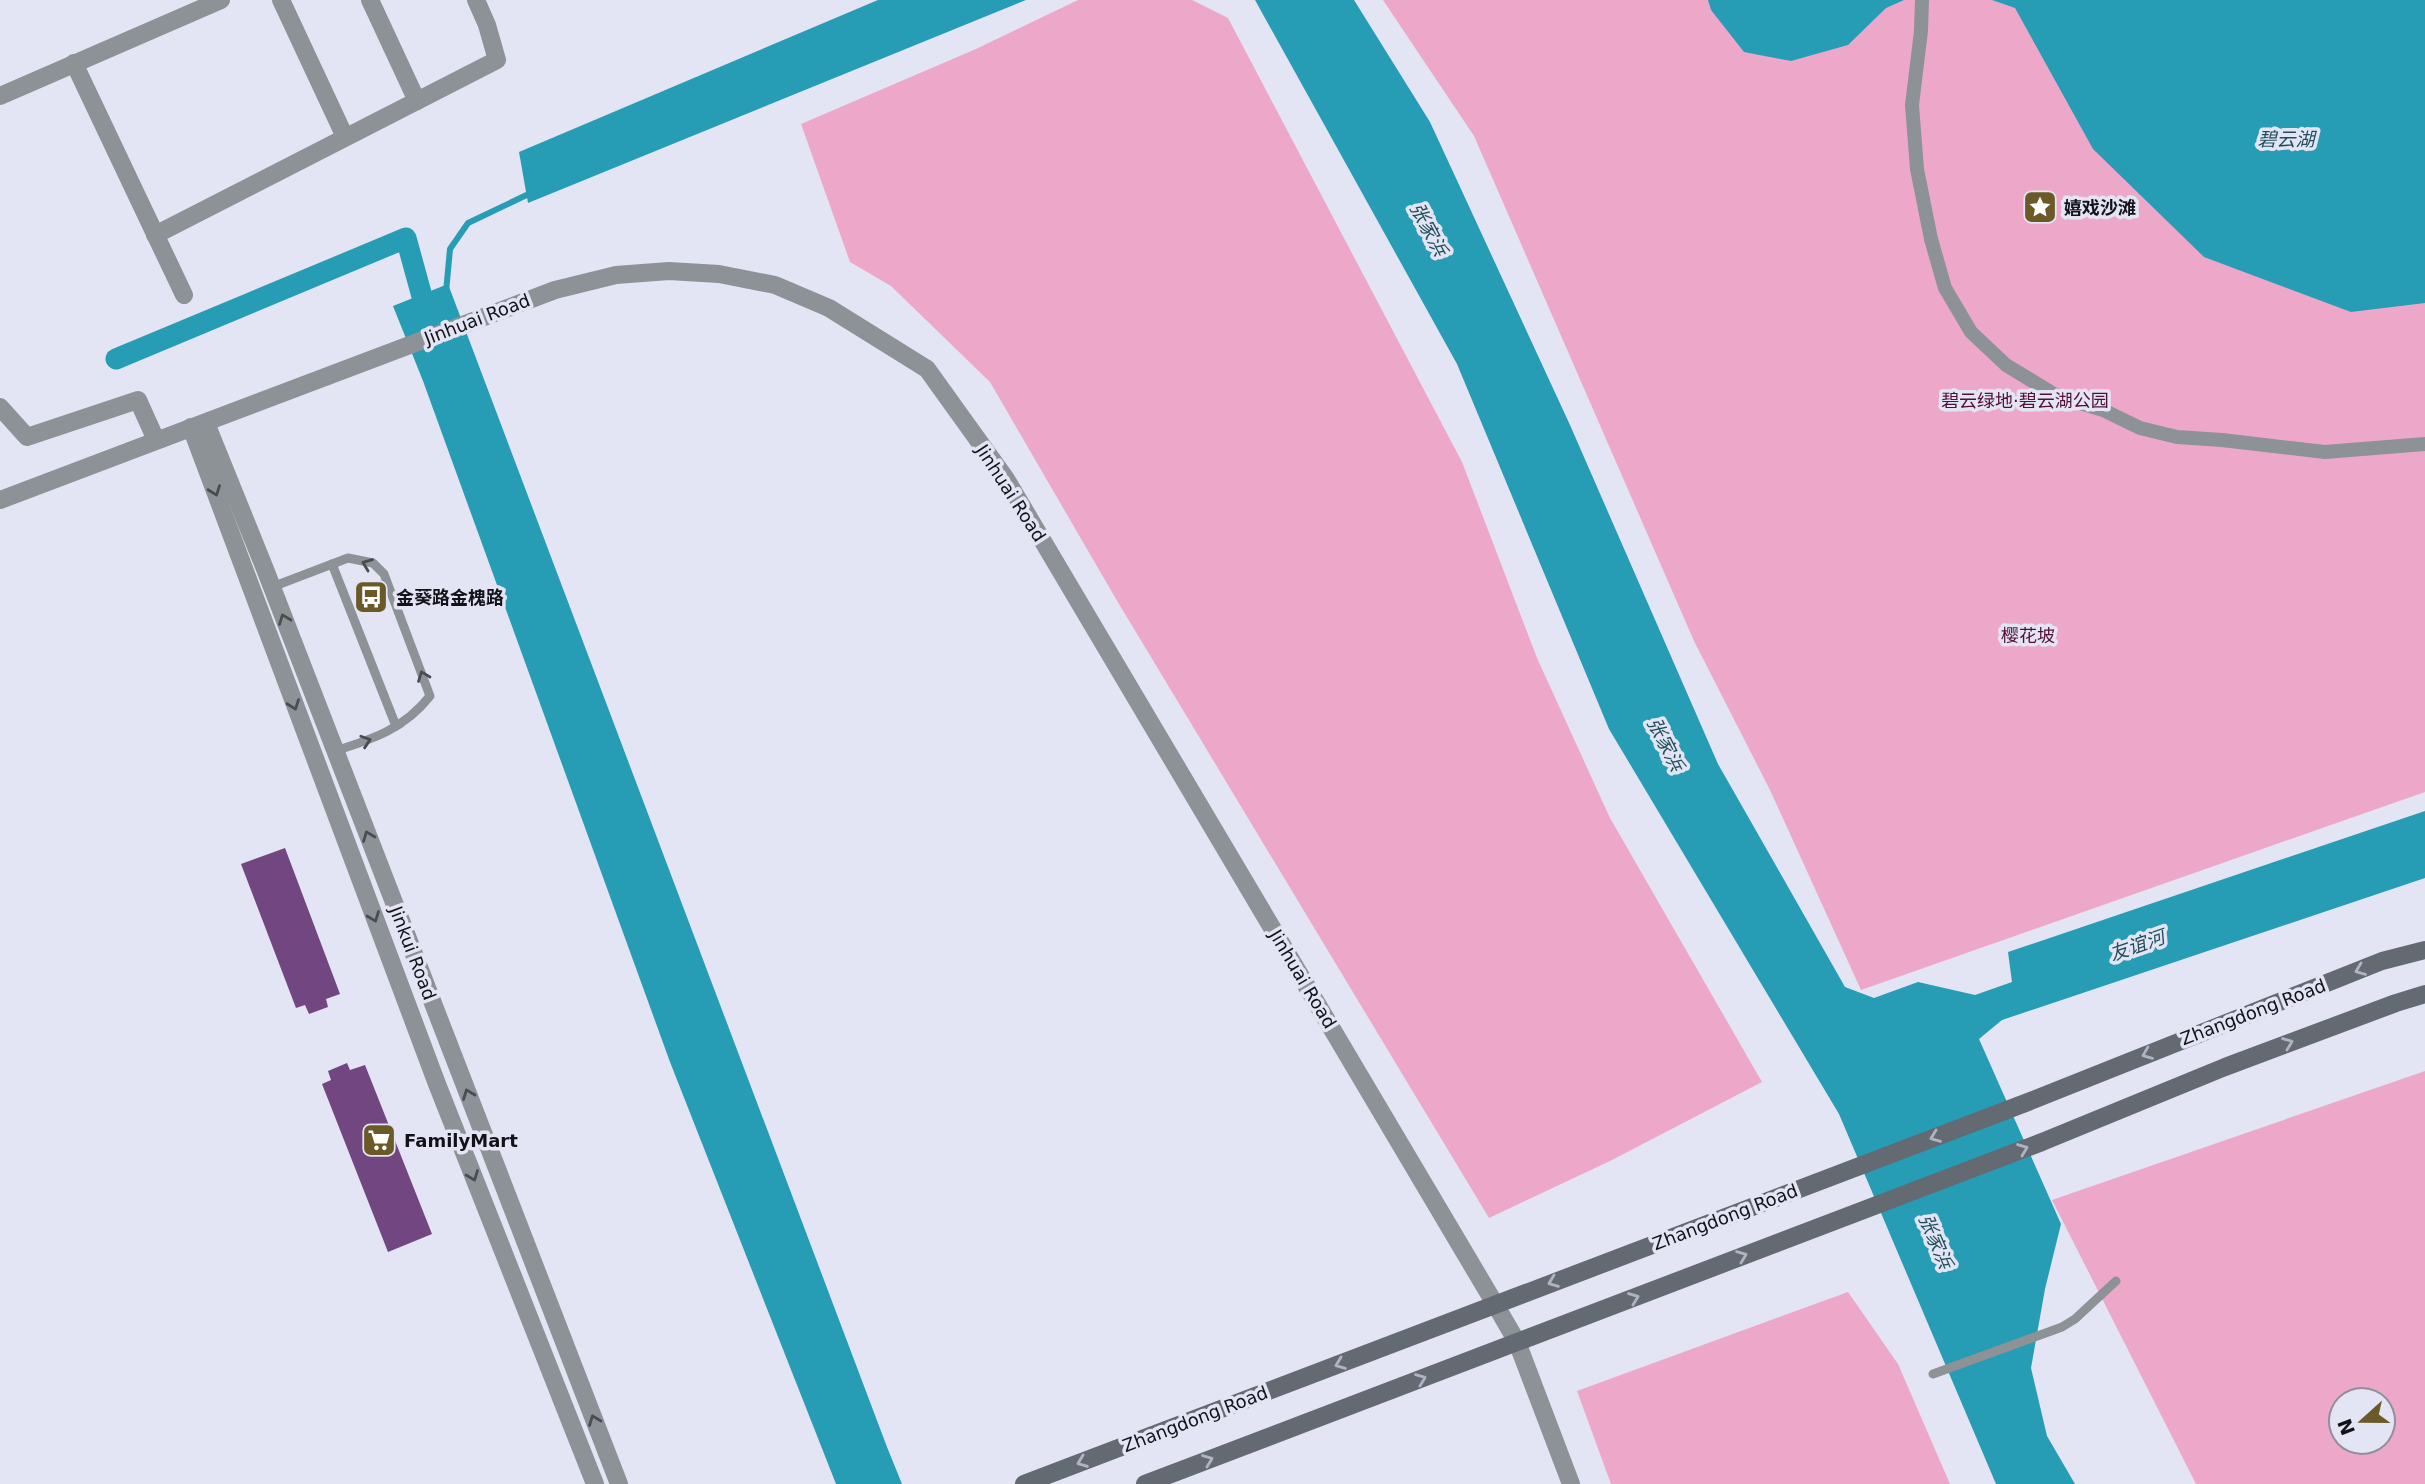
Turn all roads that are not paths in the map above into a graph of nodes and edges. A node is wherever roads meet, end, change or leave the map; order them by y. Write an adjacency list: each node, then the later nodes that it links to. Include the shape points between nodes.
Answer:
1 (221, 0): 6 (street)
2 (281, 0): 9 (street)
3 (370, 0): 8 (street)
4 (476, 0): 8 (street, via 497,60)
5 (1922, 0): 15 (street, via 1912,105 1917,169 1931,239 1944,288 1970,332 2006,365 2057,396 2177,437 2325,452)
6 (74, 64): 7 (street); 10 (street)
7 (0, 96)
8 (417, 101): 9 (street)
9 (345, 137): 10 (street)
10 (155, 235): 11 (street)
11 (184, 295)
12 (0, 407): 14 (street, via 27,438 138,400)
13 (199, 425): 14 (street, Jinhuai Road); 18 (street, Jinkui Road); 24 (street, Jinhuai Road, via 555,289 617,275 719,274 775,285 829,308 927,369 1006,479); 27 (street, Jinkui Road, one-way to 27, via 433,1072)
14 (156, 440): 16 (street, Jinhuai Road)
15 (2425, 444)
16 (0, 500)
17 (332, 564): 18 (lane); 19 (lane); 19 (lane, one-way to 17, via 417,713 430,696 384,574 373,563 348,558)
18 (272, 587): 20 (street, Jinkui Road, one-way to 18)
19 (396, 726): 20 (lane, one-way to 19)
20 (335, 751): 28 (street, Jinkui Road, one-way to 20)
21 (2425, 950): 24 (main road, Zhangdong Road, one-way to 24, via 2382,961 2028,1102)
22 (2425, 994): 25 (main road, one-way to 22)
23 (2116, 1281): 26 (lane, via 2062,1327)
24 (1496, 1304): 25 (street, Jinhuai Road); 29 (main road, Zhangdong Road, one-way to 29)
25 (1517, 1342): 30 (main road, one-way to 25); 31 (street, Jinhuai Road)
26 (1933, 1374)
27 (595, 1484)
28 (619, 1484)
29 (1024, 1484)
30 (1144, 1484)
31 (1571, 1484)

